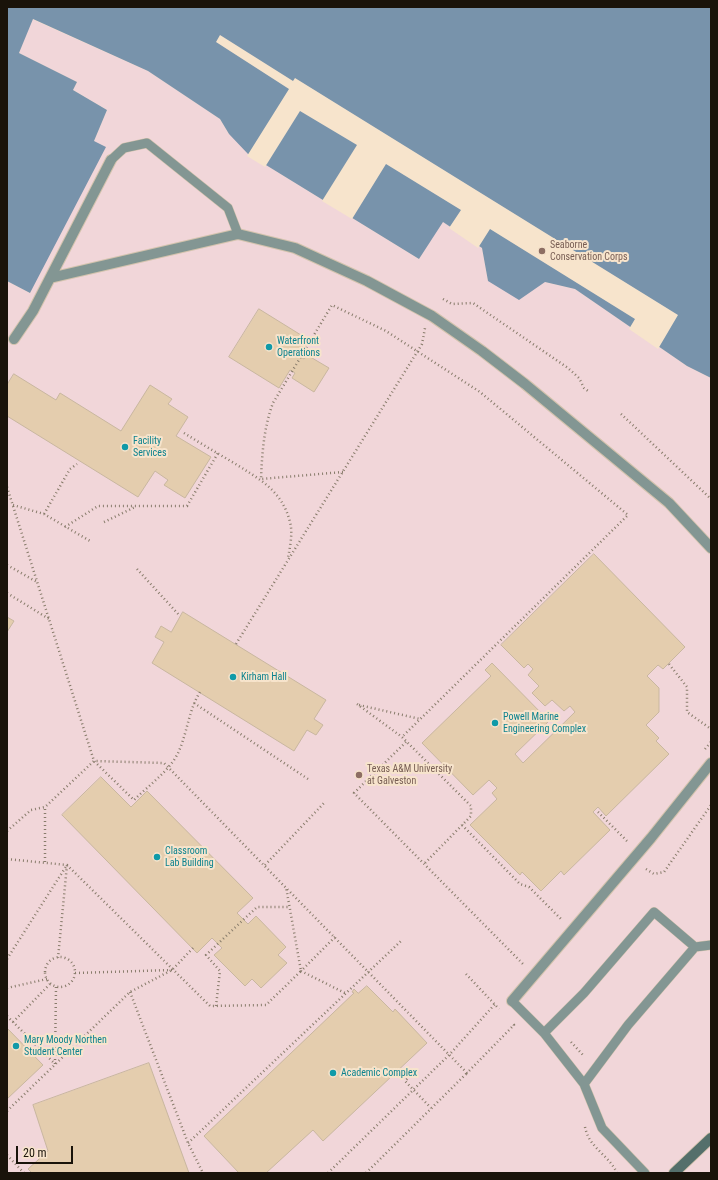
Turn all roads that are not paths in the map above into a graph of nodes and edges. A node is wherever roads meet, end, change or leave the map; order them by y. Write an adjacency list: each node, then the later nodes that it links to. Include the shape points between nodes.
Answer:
1 (111, 160): 2 (lane, via 124,148 147,144 228,208); 3 (street)
2 (238, 234): 3 (street); 5 (street, via 295,248 367,281 432,316 525,384 669,503)
3 (50, 278): 4 (street, via 33,311)
4 (14, 338)
5 (711, 548)
6 (711, 763): 9 (street, via 651,838)
7 (711, 945): 8 (lane)
8 (695, 947): 10 (lane, via 654,912 584,993); 11 (lane, via 628,1025)
9 (512, 1001): 10 (lane)
10 (544, 1033): 11 (lane)
11 (584, 1084): 13 (lane, via 602,1128)
12 (711, 1138): 14 (main road)
13 (645, 1173)
14 (674, 1173)

